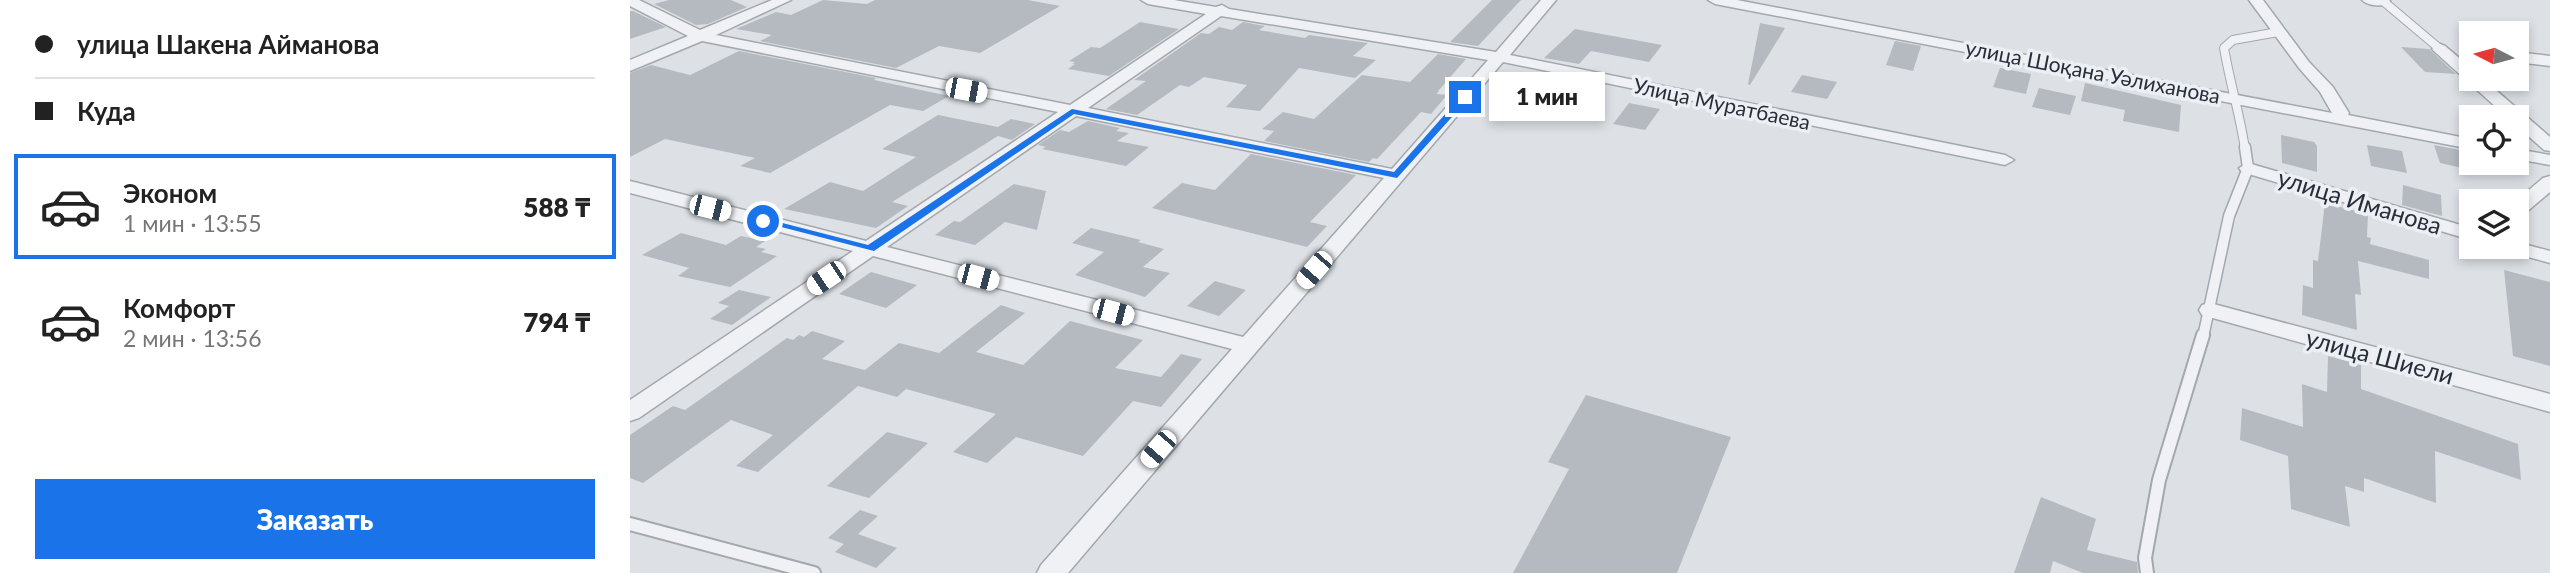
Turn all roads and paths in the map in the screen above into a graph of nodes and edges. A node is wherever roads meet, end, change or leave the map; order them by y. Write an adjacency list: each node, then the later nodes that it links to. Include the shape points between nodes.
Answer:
1 (784, 0): 11 (street)
2 (1148, 0): 9 (street, Улица Муратбаева)
3 (1235, 0): 9 (street)
4 (1549, 0): 14 (street)
5 (1715, 0): 20 (street, улица Шоқана Уәлиханова)
6 (2256, 0): 10 (street)
7 (630, 1): 11 (street)
8 (2376, 1): 12 (lane)
9 (1218, 12): 14 (street, Улица Муратбаева); 21 (street)
10 (2278, 32): 20 (lane, via 2233,40 2224,48); 22 (street, via 2333,99 2341,113)
11 (700, 36): 18 (street); 21 (street)
12 (2440, 48): 13 (street); 17 (street)
13 (2459, 50)
14 (1499, 57): 26 (street, Улица Муратбаева); 29 (street)
15 (2529, 59): 16 (street)
16 (2550, 61)
17 (2459, 65)
18 (630, 66)
19 (2489, 91): 24 (street)
20 (2233, 98): 22 (street, улица Шоқана Уәлиханова); 28 (lane, via 2239,109)
21 (1072, 111): 29 (street); 34 (street)
22 (2337, 118): 23 (street, улица Шоқана Уәлиханова)
23 (2459, 142)
24 (2550, 146)
25 (2529, 156): 27 (street)
26 (2005, 160)
27 (2550, 160)
28 (2248, 168): 33 (street, улица Иманова); 37 (lane, via 2230,216)
29 (1397, 175): 38 (street)
30 (2550, 182): 32 (street)
31 (630, 187): 34 (street)
32 (2529, 200)
33 (2459, 230)
34 (870, 249): 38 (street); 40 (street)
35 (2529, 251): 36 (street)
36 (2550, 257)
37 (2210, 310): 39 (street, улица Шиели); 44 (lane, via 2159,480 2145,558)
38 (1248, 346): 43 (street)
39 (2550, 403)
40 (630, 412)
41 (630, 524): 42 (lane)
42 (814, 573)
43 (1051, 573)
44 (2147, 573)

